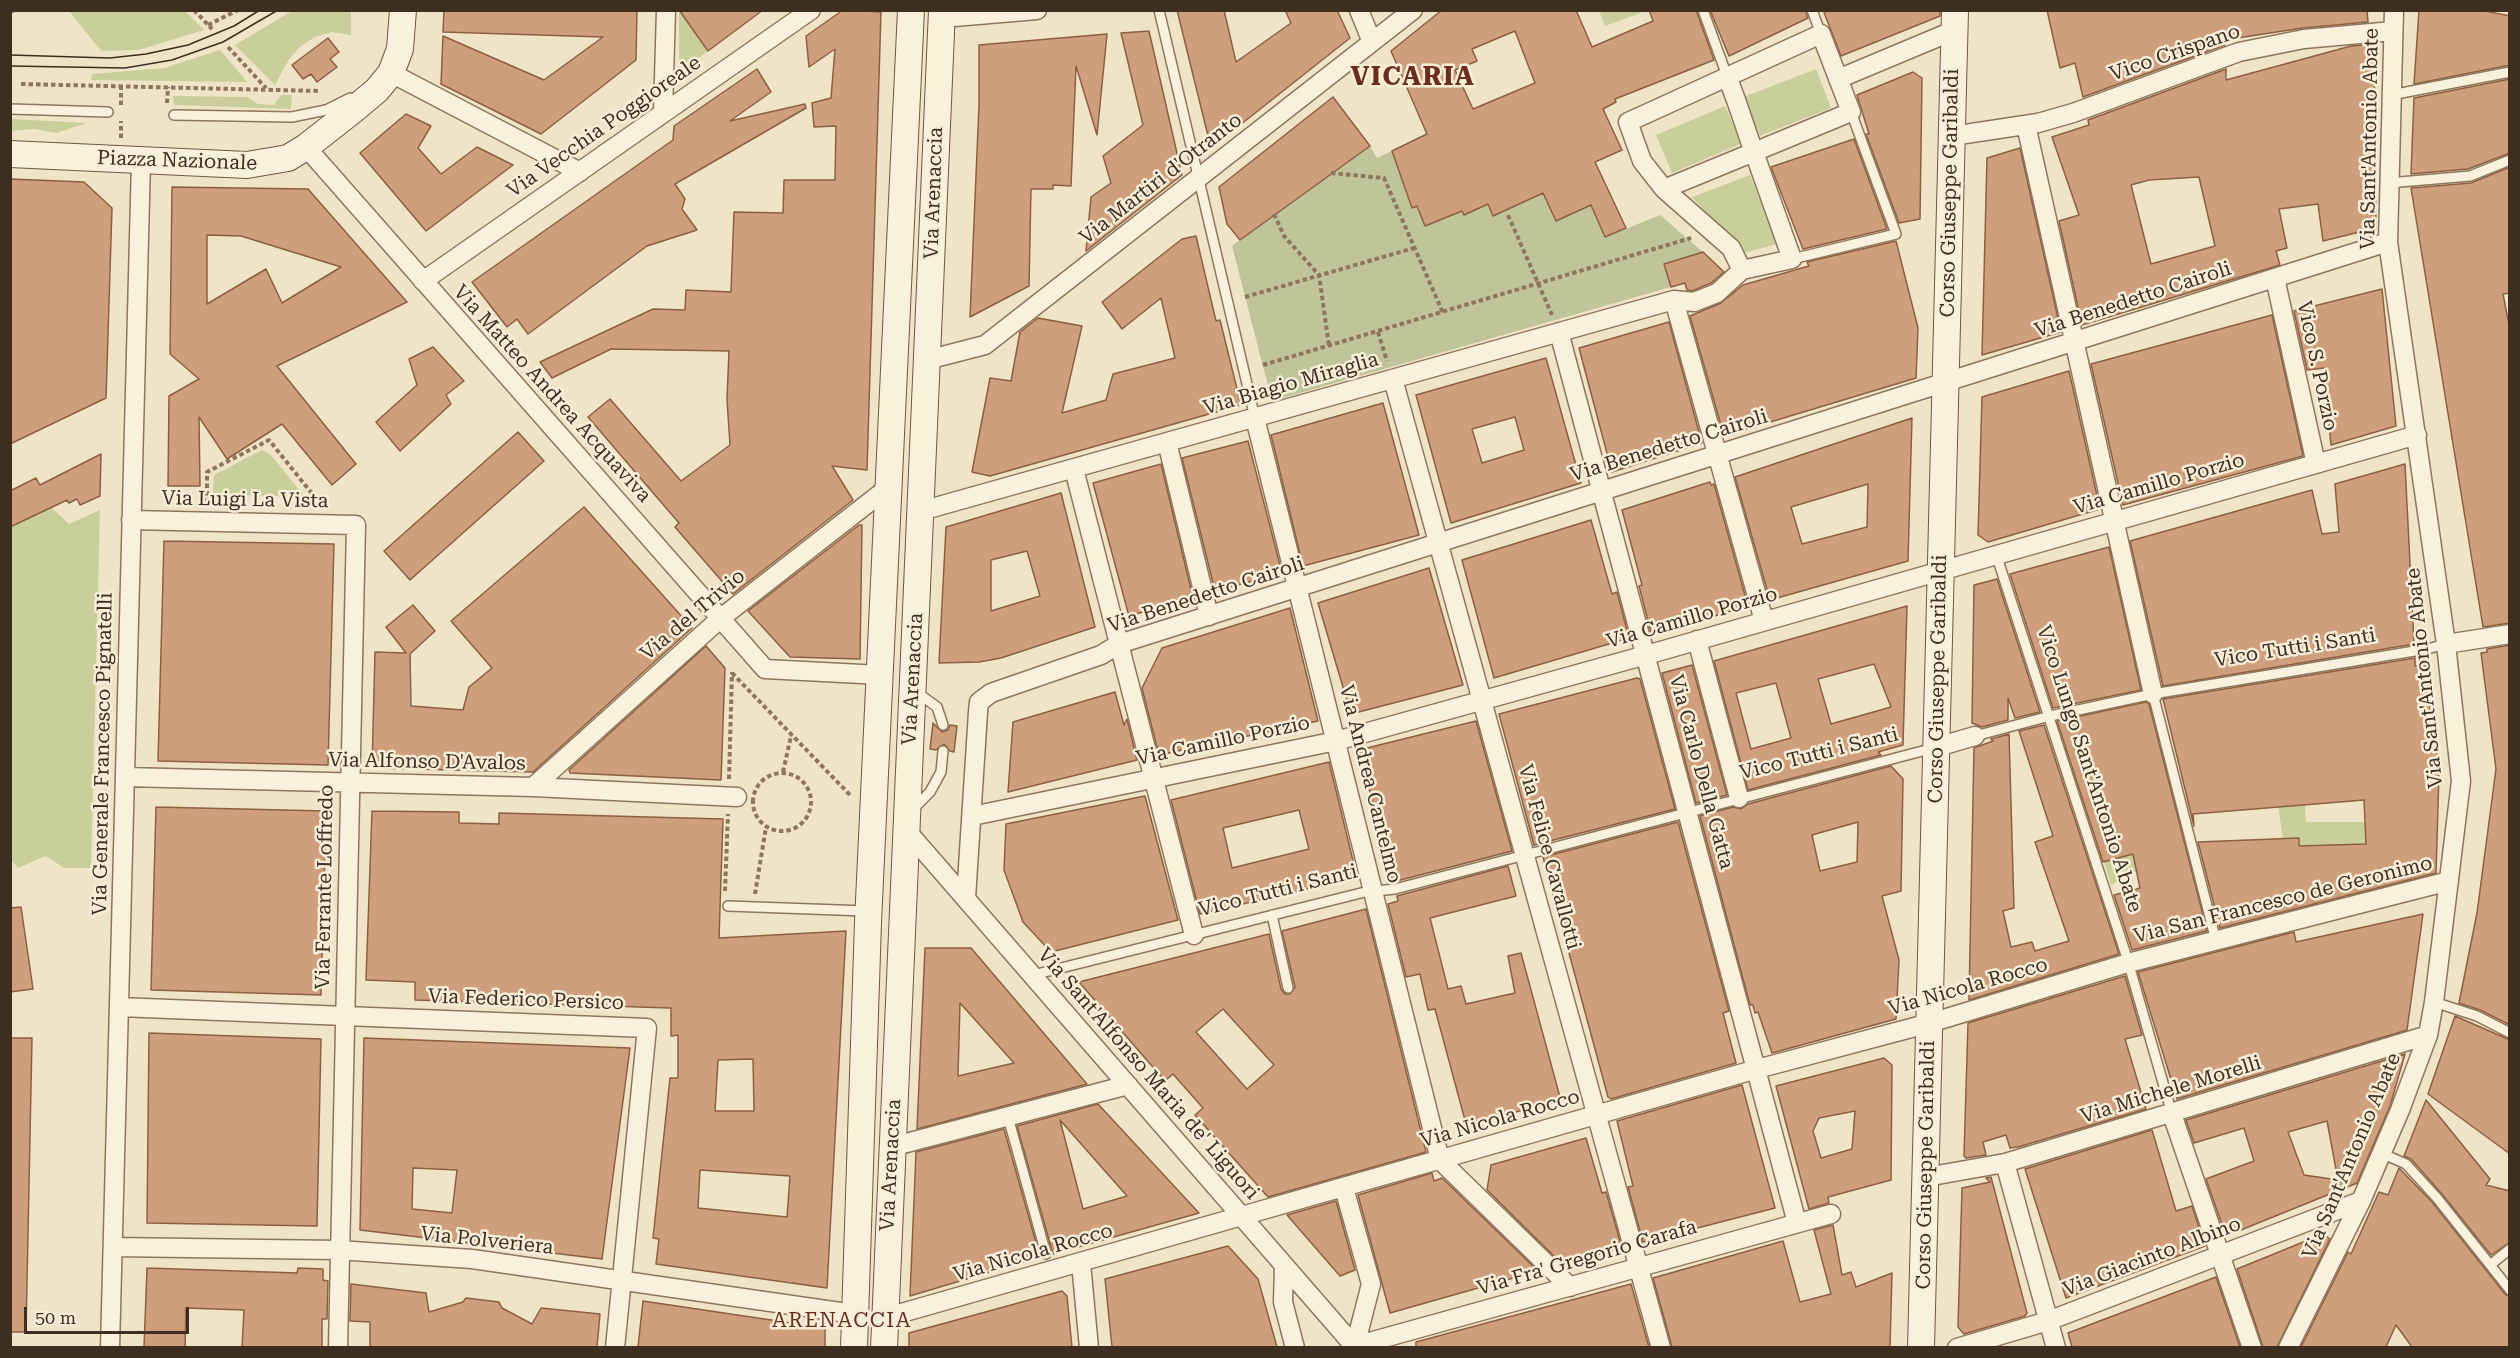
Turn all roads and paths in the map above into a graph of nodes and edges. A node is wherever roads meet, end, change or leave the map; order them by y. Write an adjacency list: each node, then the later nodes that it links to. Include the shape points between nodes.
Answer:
1 (15, 10): 15 (path)
2 (194, 10): 3 (path, via 210,27)
3 (238, 10)
4 (403, 10): 23 (main road, Piazza Nazionale, via 400,49)
5 (666, 10): 33 (street)
6 (811, 10): 33 (street, Via Vecchia Poggioreale)
7 (910, 10): 75 (main road, Via Arenaccia)
8 (1037, 10): 16 (street)
9 (1159, 10): 44 (lane)
10 (1359, 10): 20 (street)
11 (1413, 10): 20 (street, Via Martiri d'Otranto)
12 (1703, 10): 24 (lane)
13 (1812, 10): 19 (lane)
14 (2394, 10): 18 (street, Via Sant'Antonio Abate)
15 (10, 12)
16 (942, 14): 65 (main road, Via Arenaccia)
17 (1955, 20): 25 (street); 36 (main road, Corso Giuseppe Garibaldi)
18 (2393, 31): 29 (street, Via Sant'Antonio Abate); 35 (street, Vico Crispano, via 2314,38 2239,52)
19 (1821, 34): 24 (street); 25 (street)
20 (1372, 42): 44 (street, Via Martiri d'Otranto)
21 (228, 47): 27 (path)
22 (2510, 72): 29 (lane)
23 (391, 73): 34 (lane, via 336,106 311,115); 37 (main road, Piazza Nazionale, via 377,90); 42 (street)
24 (1727, 76): 38 (street); 46 (street, via 1628,122 1642,161)
25 (1838, 79): 32 (street)
26 (21, 84): 27 (path)
27 (267, 89): 28 (path)
28 (319, 91)
29 (2391, 95): 45 (street, Via Sant'Antonio Abate)
30 (10, 109): 31 (lane)
31 (108, 112)
32 (1851, 112): 38 (street); 52 (lane, via 1896,234)
33 (663, 114): 42 (street, Via Vecchia Poggioreale)
34 (174, 115)
35 (2026, 125): 36 (street, Vico Crispano); 63 (street)
36 (1952, 136): 68 (main road, Corso Giuseppe Garibaldi)
37 (306, 147): 41 (main road, Piazza Nazionale, via 288,158 247,165); 56 (street, Via Matteo Andrea Acquaviva)
38 (1754, 152): 46 (street); 52 (street)
39 (10, 154): 41 (main road, Piazza Nazionale)
40 (2510, 160): 45 (lane, via 2470,176)
41 (141, 161): 78 (street, Via Generale Francesco Pignatelli)
42 (580, 172): 56 (street, Via Vecchia Poggioreale)
43 (1331, 173): 51 (path, via 1384,178)
44 (1200, 177): 65 (street, Via Martiri d'Otranto, via 985,345); 69 (lane)
45 (2388, 183): 50 (street, Via Sant'Antonio Abate)
46 (1664, 189): 49 (street)
47 (1274, 214): 54 (path, via 1284,236)
48 (1508, 215): 57 (path)
49 (1712, 231): 53 (street, via 1731,248); 57 (path)
50 (2388, 242): 55 (street, Via Benedetto Cairoli); 70 (street, Via Sant'Antonio Abate)
51 (1414, 248): 54 (path); 60 (path)
52 (1792, 259): 53 (street)
53 (1742, 270): 59 (street, Via Biagio Miraglia, via 1717,293 1694,302)
54 (1320, 275): 58 (path); 64 (path)
55 (2275, 278): 63 (street, Via Benedetto Cairoli); 73 (street, Vico S. Porzio)
56 (423, 281): 88 (street, Via Matteo Andrea Acquaviva)
57 (1537, 285): 60 (path); 62 (path)
58 (1245, 297)
59 (1674, 300): 62 (street, Via Biagio Miraglia); 72 (street)
60 (1443, 313): 61 (path)
61 (1378, 332): 64 (path); 67 (path)
62 (1559, 332): 67 (street, Via Biagio Miraglia); 76 (street, Via Carlo Della Gatta)
63 (2074, 341): 68 (street, Via Benedetto Cairoli); 79 (street)
64 (1329, 346): 66 (path)
65 (927, 360): 77 (main road, Via Arenaccia)
66 (1263, 365)
67 (1393, 379): 69 (street, Via Biagio Miraglia); 83 (street, Via Felice Cavallotti)
68 (1946, 384): 72 (street, Via Benedetto Cairoli); 85 (main road, Corso Giuseppe Garibaldi)
69 (1255, 418): 71 (street, Via Biagio Miraglia); 86 (street, Via Andrea Cantelmo)
70 (2417, 435): 73 (street, Via Camillo Porzio); 93 (street, Via Sant'Antonio Abate)
71 (1167, 442): 74 (street, Via Biagio Miraglia); 87 (street)
72 (1717, 454): 76 (street, Via Benedetto Cairoli); 89 (street)
73 (2316, 464): 79 (street, Via Camillo Porzio)
74 (1074, 469): 77 (street, Via Biagio Miraglia); 92 (street)
75 (890, 486): 88 (street, Via del Trivio); 96 (main road, Via Arenaccia)
76 (1602, 491): 83 (street, Via Benedetto Cairoli); 94 (street, Via Carlo Della Gatta)
77 (921, 511): 97 (main road, Via Arenaccia)
78 (131, 519): 80 (street, Via Luigi La Vista); 108 (street, Via Generale Francesco Pignatelli)
79 (2114, 520): 84 (street, Via Camillo Porzio); 98 (street)
80 (207, 522): 81 (street, Via Luigi La Vista); 81 (path, via 207,472 268,440)
81 (337, 525): 82 (street, Via Luigi La Vista)
82 (357, 525): 110 (street, Via Ferrante Loffredo)
83 (1438, 543): 86 (street, Via Benedetto Cairoli); 99 (street, Via Felice Cavallotti)
84 (1996, 554): 85 (street, Via Camillo Porzio); 100 (lane, Vico Lungo Sant'Antonio Abate)
85 (1941, 569): 89 (street, Via Camillo Porzio); 105 (main road, Corso Giuseppe Garibaldi)
86 (1298, 588): 87 (street, Via Benedetto Cairoli); 104 (street, Via Andrea Cantelmo)
87 (1209, 616): 92 (street, Via Benedetto Cairoli)
88 (721, 618): 96 (street, Via Matteo Andrea Acquaviva, via 765,669); 111 (street, Via del Trivio)
89 (1764, 621): 91 (street, Via Camillo Porzio)
90 (2510, 634): 93 (street)
91 (1697, 640): 94 (street, Via Camillo Porzio); 114 (street)
92 (1119, 644): 109 (street); 116 (street, Via Benedetto Cairoli, via 1101,655 991,693 979,702)
93 (2446, 644): 98 (lane, Vico Tutti i Santi); 122 (street, Via Sant'Antonio Abate, via 2461,781)
94 (1646, 655): 99 (street, Via Camillo Porzio); 115 (street, Via Carlo Della Gatta)
95 (732, 672): 102 (path)
96 (881, 675): 127 (main road, Via Arenaccia)
97 (913, 690): 101 (lane, via 938,707); 117 (main road, Via Arenaccia)
98 (2153, 694): 100 (lane, Vico Tutti i Santi); 130 (lane)
99 (1482, 700): 104 (street, Via Camillo Porzio); 120 (street, Via Felice Cavallotti)
100 (2050, 716): 103 (lane, Vico Tutti i Santi); 131 (lane, Vico Lungo Sant'Antonio Abate)
101 (943, 724)
102 (791, 736): 107 (path); 113 (path)
103 (1975, 736): 105 (street, Vico Tutti i Santi)
104 (1336, 741): 109 (street, Via Camillo Porzio); 123 (street, Via Andrea Cantelmo)
105 (1937, 747): 114 (lane, Vico Tutti i Santi); 137 (main road, Corso Giuseppe Garibaldi)
106 (943, 751): 117 (lane, via 941,772)
107 (783, 772): 118 (path, via 770,775 758,785 753,798 756,815); 118 (path, via 806,783 812,800 810,814 794,829)
108 (125, 777): 110 (street, Via Alfonso D'Avalos); 135 (street, Via Generale Francesco Pignatelli)
109 (1154, 778): 116 (street, Via Camillo Porzio); 129 (street)
110 (350, 783): 111 (street, Via Alfonso D'Avalos); 136 (street, Via Ferrante Loffredo)
111 (532, 787): 112 (street, Via Alfonso D'Avalos)
112 (733, 797)
113 (853, 798)
114 (1739, 798): 115 (lane, Vico Tutti i Santi)
115 (1688, 812): 120 (lane, Vico Tutti i Santi); 140 (street, Via Carlo Della Gatta)
116 (972, 816): 119 (street)
117 (906, 822): 121 (street, Via Sant'Alfonso Maria de' Liguori); 145 (main road, Via Arenaccia)
118 (766, 827): 124 (path)
119 (969, 855): 121 (street); 125 (street)
120 (1525, 855): 123 (lane, Vico Tutti i Santi, via 1395,889); 143 (street, Via Felice Cavallotti)
121 (937, 865): 125 (street, Via Sant'Alfonso Maria de' Liguori)
122 (2449, 881): 130 (street, Via San Francesco de Geronimo); 134 (street, Via Sant'Antonio Abate)
123 (1373, 891): 128 (lane, Vico Tutti i Santi); 147 (street, Via Andrea Cantelmo)
124 (755, 894)
125 (966, 898): 132 (street, Via Sant'Alfonso Maria de' Liguori)
126 (728, 906): 127 (lane)
127 (869, 911): 167 (main road, Via Arenaccia)
128 (1272, 915): 129 (lane, Vico Tutti i Santi); 133 (lane)
129 (1194, 935): 132 (lane, Vico Tutti i Santi)
130 (2216, 941): 131 (street, Via San Francesco de Geronimo)
131 (2128, 963): 137 (street, Via Nicola Rocco); 142 (lane, Vico Lungo Sant'Antonio Abate)
132 (1033, 975): 141 (street, Via Sant'Alfonso Maria de' Liguori)
133 (1288, 988)
134 (2434, 1002): 138 (lane, via 2477,1016); 139 (street, Via Sant'Antonio Abate)
135 (119, 1007): 136 (street, Via Federico Persico); 155 (street, Via Generale Francesco Pignatelli)
136 (344, 1016): 157 (street, Via Ferrante Loffredo); 164 (street, Via Federico Persico, via 647,1028)
137 (1930, 1023): 140 (street, Via Nicola Rocco); 149 (main road, Corso Giuseppe Garibaldi)
138 (2510, 1033)
139 (2428, 1035): 142 (street, Via Michele Morelli); 146 (street, Via Sant'Antonio Abate)
140 (1757, 1069): 143 (street, Via Nicola Rocco); 154 (street, Via Carlo Della Gatta)
141 (1128, 1085): 144 (street); 153 (street, Via Sant'Alfonso Maria de' Liguori)
142 (2172, 1114): 148 (street, Via Michele Morelli); 158 (street)
143 (1597, 1115): 147 (street, Via Nicola Rocco); 163 (street, Via Felice Cavallotti)
144 (1008, 1117): 145 (street); 159 (lane)
145 (891, 1147): 168 (main road, Via Arenaccia)
146 (2381, 1153): 151 (street, Via Sant'Antonio Abate); 162 (lane, via 2406,1164)
147 (1440, 1160): 150 (street, Via Nicola Rocco); 165 (street)
148 (2005, 1163): 149 (street, Via Michele Morelli); 169 (street)
149 (1926, 1178): 179 (main road, Corso Giuseppe Garibaldi)
150 (1344, 1188): 153 (street, Via Nicola Rocco); 177 (street, via 1371,1284)
151 (2361, 1201): 158 (street, Via Giacinto Albino); 183 (street, Via Sant'Antonio Abate)
152 (1832, 1214): 154 (street, Via Fra' Gregorio Carafa)
153 (1243, 1217): 160 (street, Via Nicola Rocco); 161 (street, Via Sant'Alfonso Maria de' Liguori)
154 (1797, 1223): 163 (street, Via Fra' Gregorio Carafa)
155 (113, 1247): 157 (street, Via Polveriera); 170 (street, Via Generale Francesco Pignatelli)
156 (2510, 1249): 162 (lane)
157 (338, 1250): 164 (street, Via Polveriera, via 472,1259); 171 (street, Via Ferrante Loffredo)
158 (2219, 1254): 169 (street, Via Giacinto Albino); 182 (street)
159 (1048, 1263): 160 (street, Via Nicola Rocco); 168 (street, Via Nicola Rocco)
160 (1081, 1263): 175 (street)
161 (1284, 1265): 176 (street, via 1283,1302); 177 (street, Via Sant'Alfonso Maria de' Liguori)
162 (2490, 1265): 166 (lane)
163 (1639, 1267): 165 (street, Via Fra' Gregorio Carafa); 178 (street, Via Felice Cavallotti)
164 (622, 1280): 167 (street, Via Polveriera); 172 (street, Via Federico Persico)
165 (1570, 1287): 177 (street, Via Fra' Gregorio Carafa)
166 (2510, 1290)
167 (854, 1314): 173 (main road, Via Arenaccia)
168 (884, 1318): 174 (main road, Via Arenaccia)
169 (2048, 1321): 180 (street, Via Giacinto Albino); 181 (street)
170 (110, 1347)
171 (338, 1347)
172 (615, 1347)
173 (854, 1347)
174 (884, 1347)
175 (1089, 1347)
176 (1295, 1347)
177 (1355, 1347)
178 (1661, 1347)
179 (1921, 1347)
180 (1958, 1347)
181 (2056, 1347)
182 (2252, 1347)
183 (2288, 1347)

